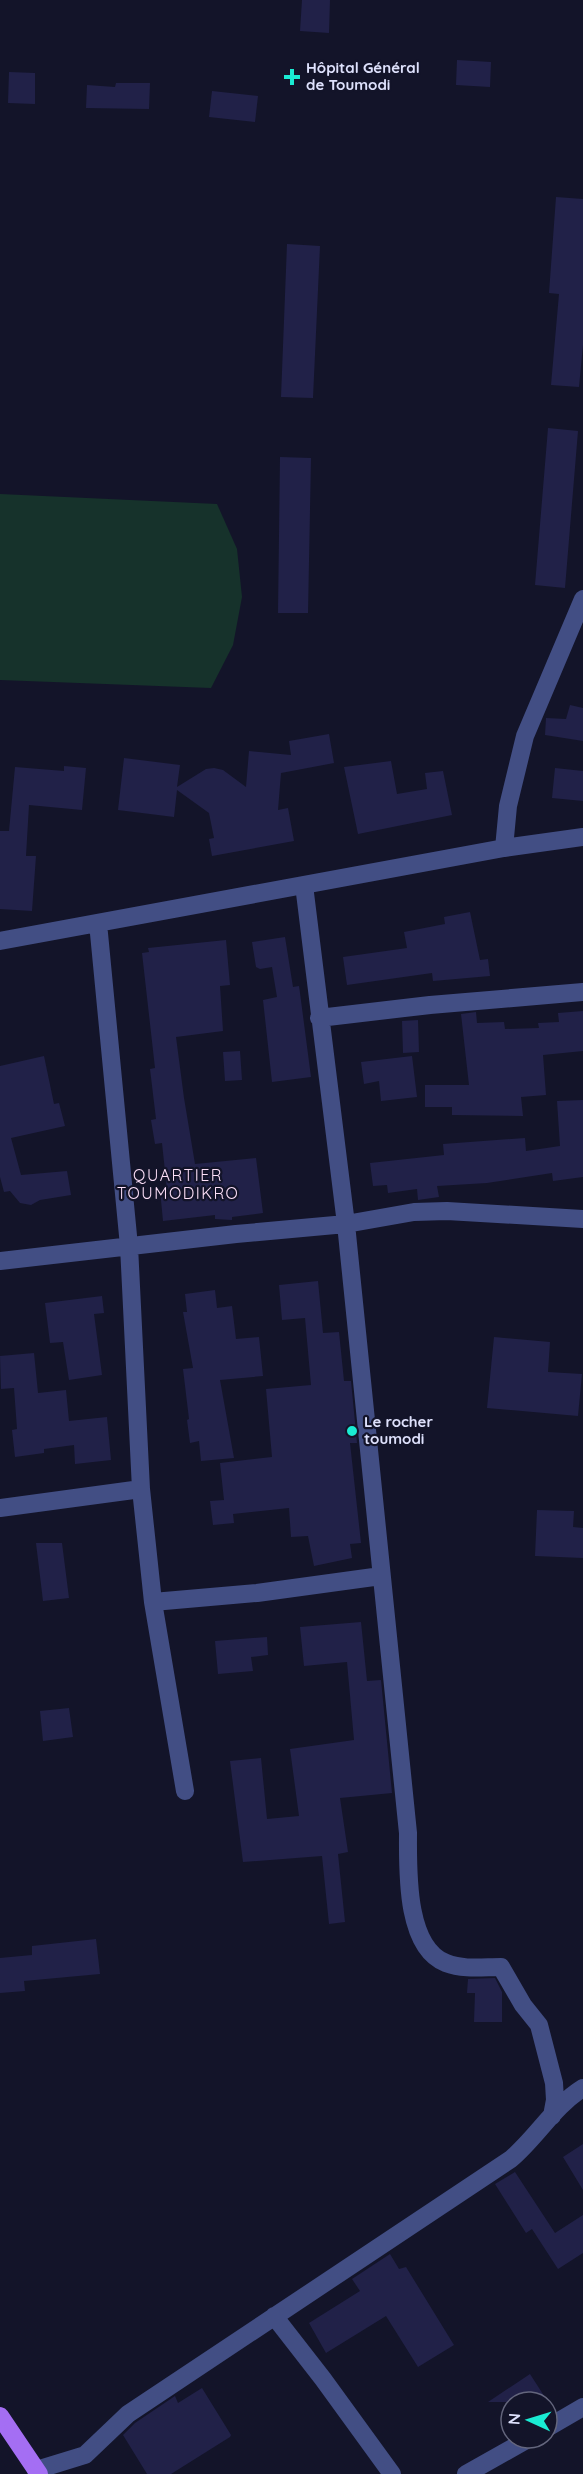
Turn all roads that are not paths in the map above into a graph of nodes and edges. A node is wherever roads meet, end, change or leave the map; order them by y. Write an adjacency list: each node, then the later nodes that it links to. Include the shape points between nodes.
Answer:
1 (583, 599): 3 (street, via 525,736 508,806)
2 (583, 837): 3 (street)
3 (504, 848): 4 (street)
4 (304, 885): 5 (street); 8 (street)
5 (98, 923): 6 (street); 11 (street)
6 (0, 941)
7 (583, 992): 8 (street)
8 (319, 1018): 10 (street)
9 (583, 1219): 10 (street, via 447,1210)
10 (346, 1224): 11 (street); 15 (street)
11 (129, 1246): 12 (street); 13 (street)
12 (0, 1261)
13 (141, 1489): 14 (street); 16 (street)
14 (0, 1508)
15 (381, 1576): 16 (street); 19 (street, via 408,1833 408,1877 417,1929 426,1948 445,1963 472,1968 501,1967 539,2025 554,2082)
16 (153, 1602): 17 (street)
17 (185, 1791)
18 (583, 2088): 19 (street)
19 (552, 2116): 20 (street, via 511,2159)
20 (274, 2316): 25 (street, via 128,2414 85,2455); 26 (street)
21 (583, 2407): 23 (street)
22 (0, 2416): 25 (main road)
23 (559, 2421)
24 (509, 2450): 27 (street)
25 (38, 2472)
26 (392, 2474)
27 (466, 2474)

